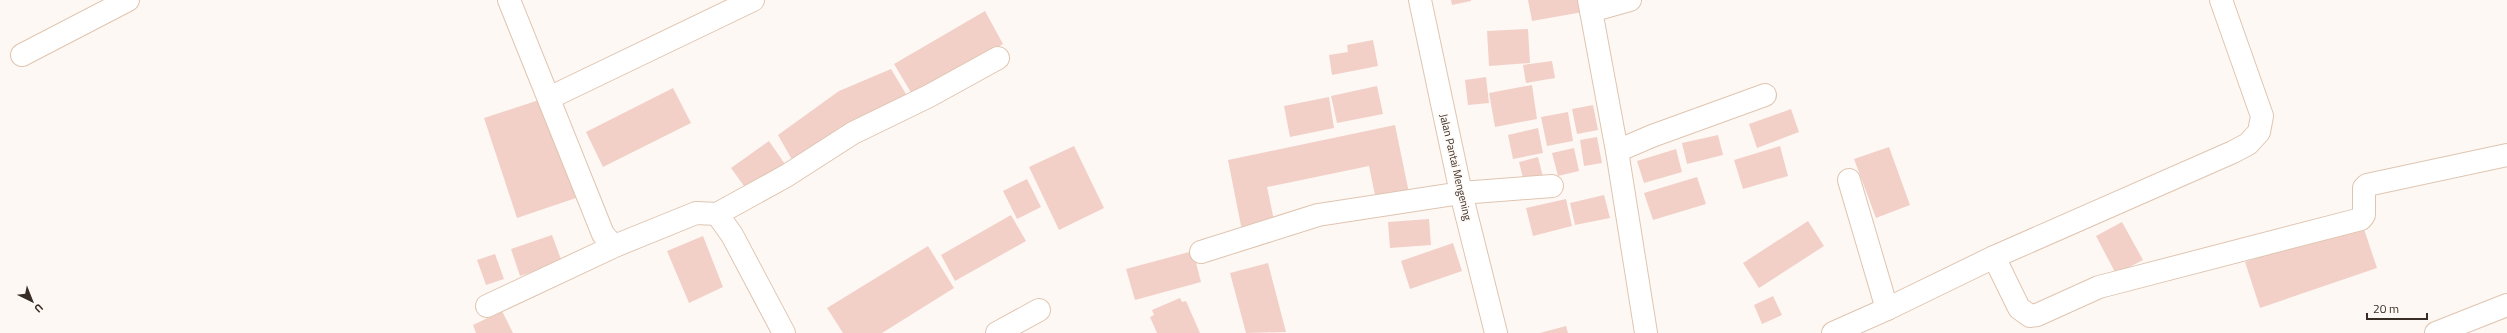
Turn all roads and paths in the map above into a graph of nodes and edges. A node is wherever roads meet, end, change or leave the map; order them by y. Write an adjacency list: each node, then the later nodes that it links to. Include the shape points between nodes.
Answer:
1 (128, 0): 8 (street)
2 (509, 0): 11 (street)
3 (753, 0): 11 (street)
4 (1420, 0): 16 (street, Jalan Pantai Mengening)
5 (1630, 0): 7 (street)
6 (2221, 0): 20 (street, via 2262,116 2259,132 2248,144 2233,152)
7 (1590, 5): 12 (street)
8 (22, 55)
9 (998, 58): 17 (street, via 929,96 853,133 786,176)
10 (1765, 96): 12 (street)
11 (549, 98): 18 (street, via 603,234 609,241)
12 (1617, 151): 29 (street)
13 (2507, 155): 20 (street, via 2367,185 2364,188 2364,215 2361,219 2099,287 2037,315 2030,316 2018,308)
14 (1849, 180): 24 (street)
15 (1552, 186): 16 (street)
16 (1461, 193): 19 (street, via 1318,215); 28 (street, Jalan Pantai Mengening)
17 (717, 214): 18 (street, via 696,213); 26 (street, via 732,235)
18 (618, 245): 22 (street)
19 (1201, 252)
20 (1994, 257): 24 (street)
21 (2507, 305): 31 (street)
22 (487, 306)
23 (1039, 310): 27 (street)
24 (1887, 310): 25 (street)
25 (1866, 326): 30 (street)
26 (784, 333)
27 (997, 333)
28 (1496, 333)
29 (1646, 333)
30 (1833, 333)
31 (2436, 333)

